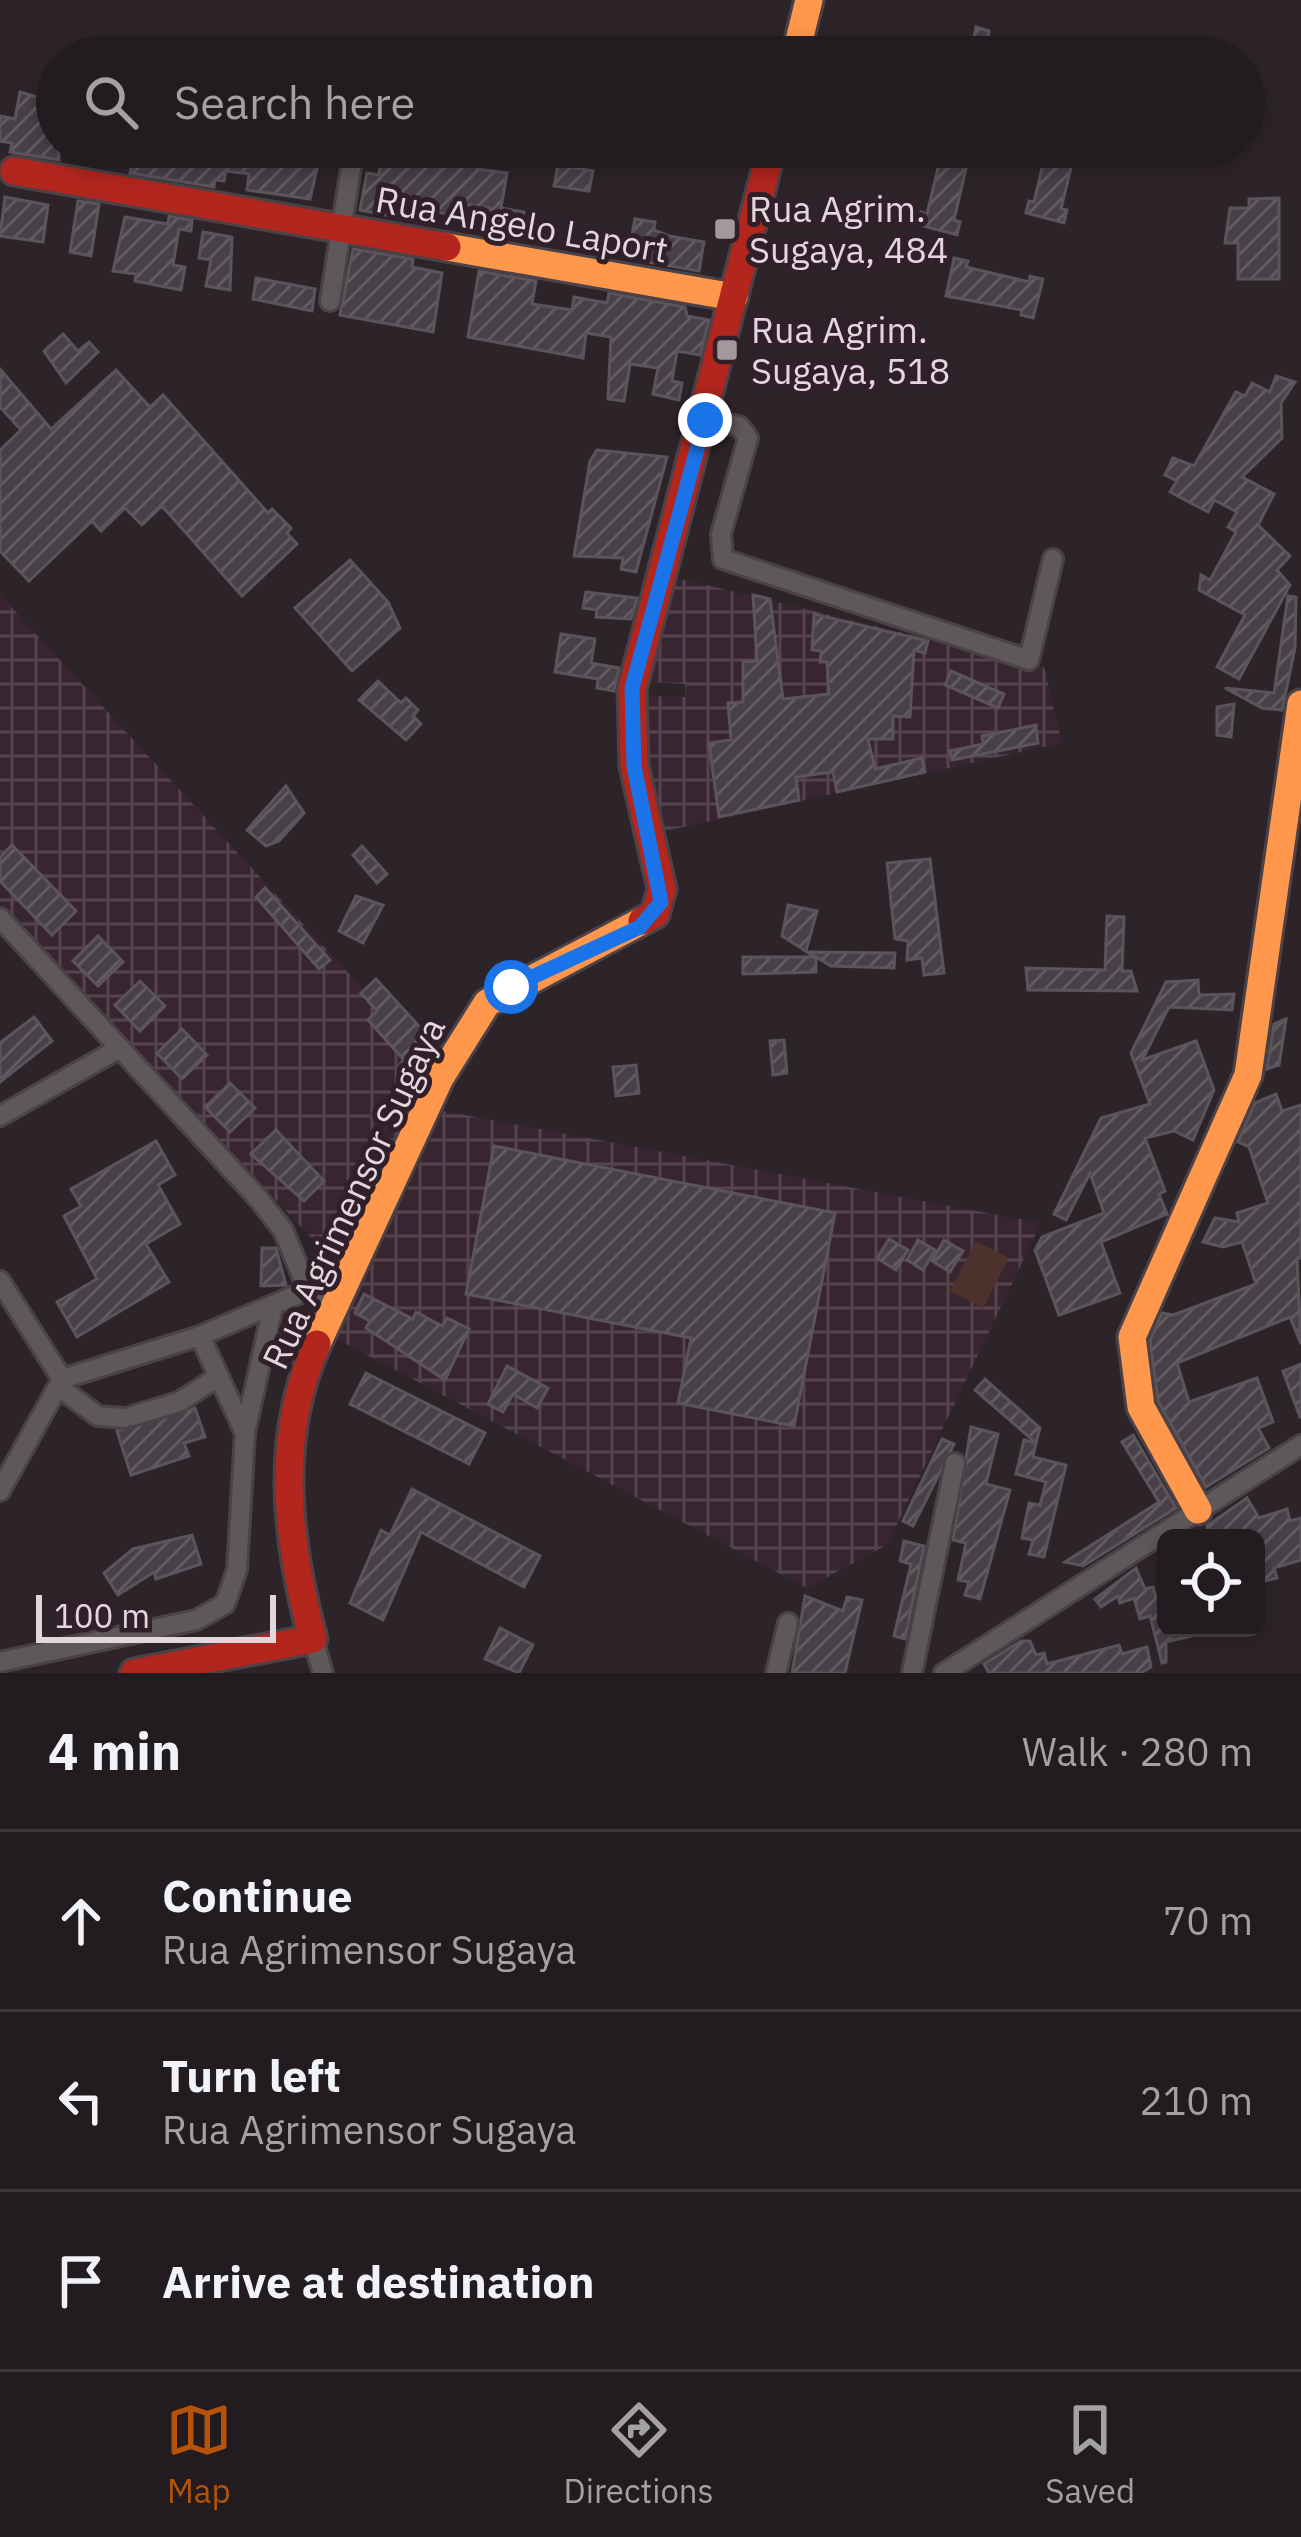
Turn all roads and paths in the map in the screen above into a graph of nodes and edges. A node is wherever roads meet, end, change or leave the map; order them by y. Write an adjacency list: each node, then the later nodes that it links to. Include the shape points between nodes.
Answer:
1 (809, 0): 2 (main road)
2 (800, 36)
3 (351, 168): 6 (street)
4 (767, 168): 7 (main road, Rua Agrimensor Sugaya)
5 (14, 171): 6 (main road, Rua Angelo Laport)
6 (341, 229): 7 (main road, Rua Angelo Laport); 8 (street)
7 (734, 297): 9 (main road, Rua Agrimensor Sugaya)
8 (330, 301)
9 (705, 420): 10 (street, via 740,427 748,438 722,534 723,559 1029,660); 17 (main road, Rua Agrimensor Sugaya, via 632,688 634,766 662,889 656,914 511,987 472,1020)
10 (1054, 559)
11 (1301, 704): 12 (main road)
12 (1300, 727): 26 (main road, via 1248,1075 1132,1337 1138,1407)
13 (0, 918): 14 (street)
14 (120, 1048): 15 (street); 17 (street, via 270,1214)
15 (0, 1116)
16 (0, 1281): 21 (street)
17 (322, 1296): 18 (street); 28 (main road, Rua Agrimensor Sugaya, via 286,1469 294,1568)
18 (273, 1306): 19 (street); 22 (street)
19 (200, 1336): 20 (street); 21 (street)
20 (218, 1377): 21 (street, via 179,1402 128,1417 98,1417); 22 (street)
21 (61, 1383): 25 (street)
22 (245, 1433): 29 (street, via 237,1570 225,1604 196,1620)
23 (1301, 1445): 26 (street)
24 (955, 1463): 33 (street)
25 (0, 1491)
26 (1198, 1510): 34 (street)
27 (788, 1623): 32 (street)
28 (313, 1639): 30 (main road); 31 (street, Rua Agrimensor Sugaya)
29 (0, 1662)
30 (134, 1673)
31 (323, 1673)
32 (776, 1673)
33 (912, 1673)
34 (944, 1673)

